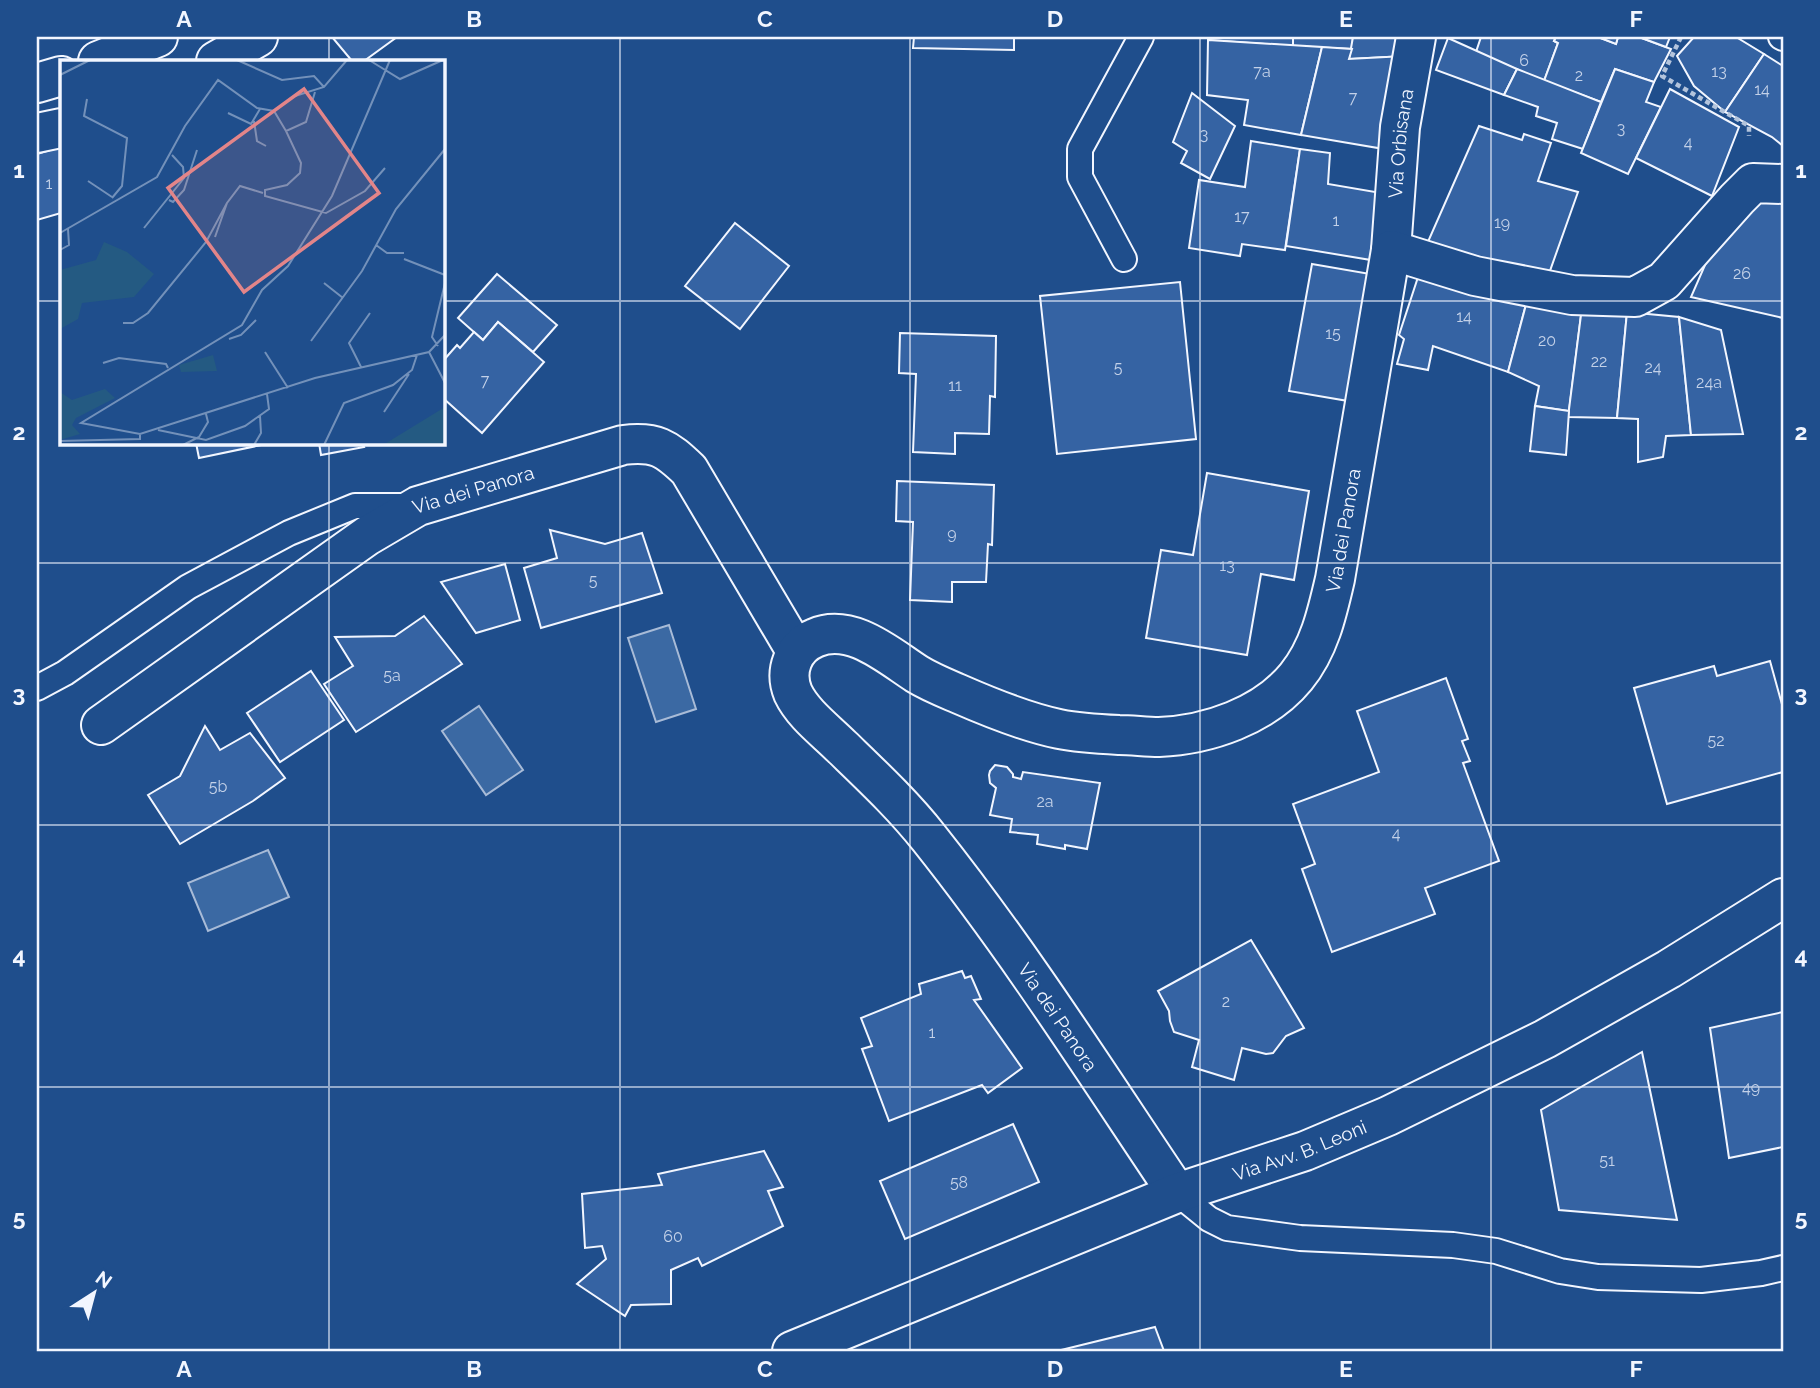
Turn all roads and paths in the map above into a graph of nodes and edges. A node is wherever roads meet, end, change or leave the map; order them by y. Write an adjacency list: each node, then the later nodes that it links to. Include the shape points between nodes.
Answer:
1 (159, 37): 6 (street)
2 (258, 37): 7 (street)
3 (1141, 37): 14 (lane, via 1080,149 1080,177)
4 (1416, 37): 13 (street, Via Orbisana, via 1400,127)
5 (1681, 37): 12 (path, via 1662,76 1749,126)
6 (101, 60)
7 (218, 60)
8 (60, 76): 9 (street)
9 (37, 83)
10 (60, 128): 11 (street)
11 (37, 133)
12 (1768, 183): 13 (street, via 1737,199 1664,281 1635,297 1560,293 1475,276)
13 (1391, 250): 16 (street, Via dei Panora, via 1325,624 1295,678 1254,711 1194,733 1158,737 1060,729 959,694 854,637 833,634 814,638)
14 (1124, 259)
15 (418, 506): 16 (street, Via dei Panora, via 623,445 659,447 674,455 700,486); 17 (lane, via 355,506 289,533 188,587); 18 (street, Via dei Panora, via 367,536)
16 (796, 651): 20 (street, Via dei Panora, via 789,668 791,688 800,706 928,836 1005,939)
17 (37, 688)
18 (100, 724)
19 (1783, 898): 20 (street, Via Avv. B. Leoni, via 1669,970 1545,1039 1388,1116 1305,1151)
20 (1178, 1193): 21 (lane, via 1227,1228 1300,1238 1496,1251 1560,1271 1598,1277 1701,1280); 22 (street, Via Avv. B. Leoni)
21 (1783, 1268)
22 (792, 1351)

